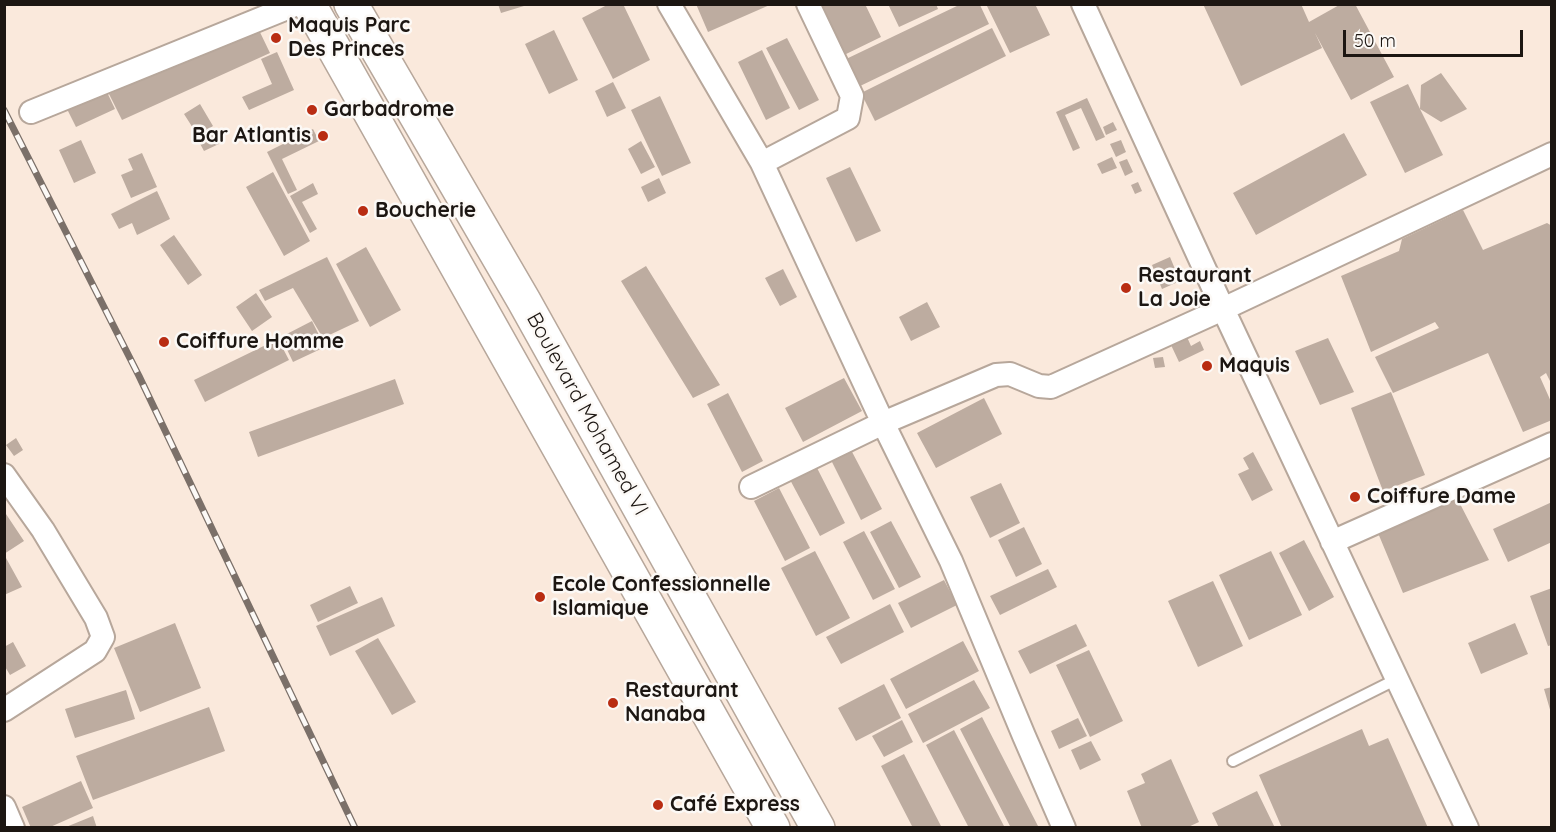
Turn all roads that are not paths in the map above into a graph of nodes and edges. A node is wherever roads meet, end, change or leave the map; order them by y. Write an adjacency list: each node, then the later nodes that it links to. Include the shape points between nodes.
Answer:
1 (297, 4): 7 (street)
2 (309, 4): 22 (main road, Boulevard Mohamed VI)
3 (351, 4): 23 (main road, Boulevard Mohamed VI, via 524,301)
4 (669, 4): 9 (street)
5 (808, 4): 9 (street, via 852,96 848,118)
6 (1083, 4): 10 (street)
7 (31, 112)
8 (1551, 154): 10 (street)
9 (762, 163): 11 (street)
10 (1223, 309): 11 (street, via 1051,387 1010,374 996,375); 16 (street)
11 (883, 423): 14 (street); 24 (street, via 951,561)
12 (1551, 444): 16 (street)
13 (4, 475): 15 (street)
14 (751, 487)
15 (11, 500): 18 (street, via 44,530 96,618 103,637 95,651)
16 (1332, 542): 17 (street)
17 (1397, 679): 19 (lane); 25 (street)
18 (4, 710)
19 (1233, 761)
20 (4, 807): 21 (street)
21 (13, 828)
22 (774, 828)
23 (818, 828)
24 (1064, 828)
25 (1467, 828)

